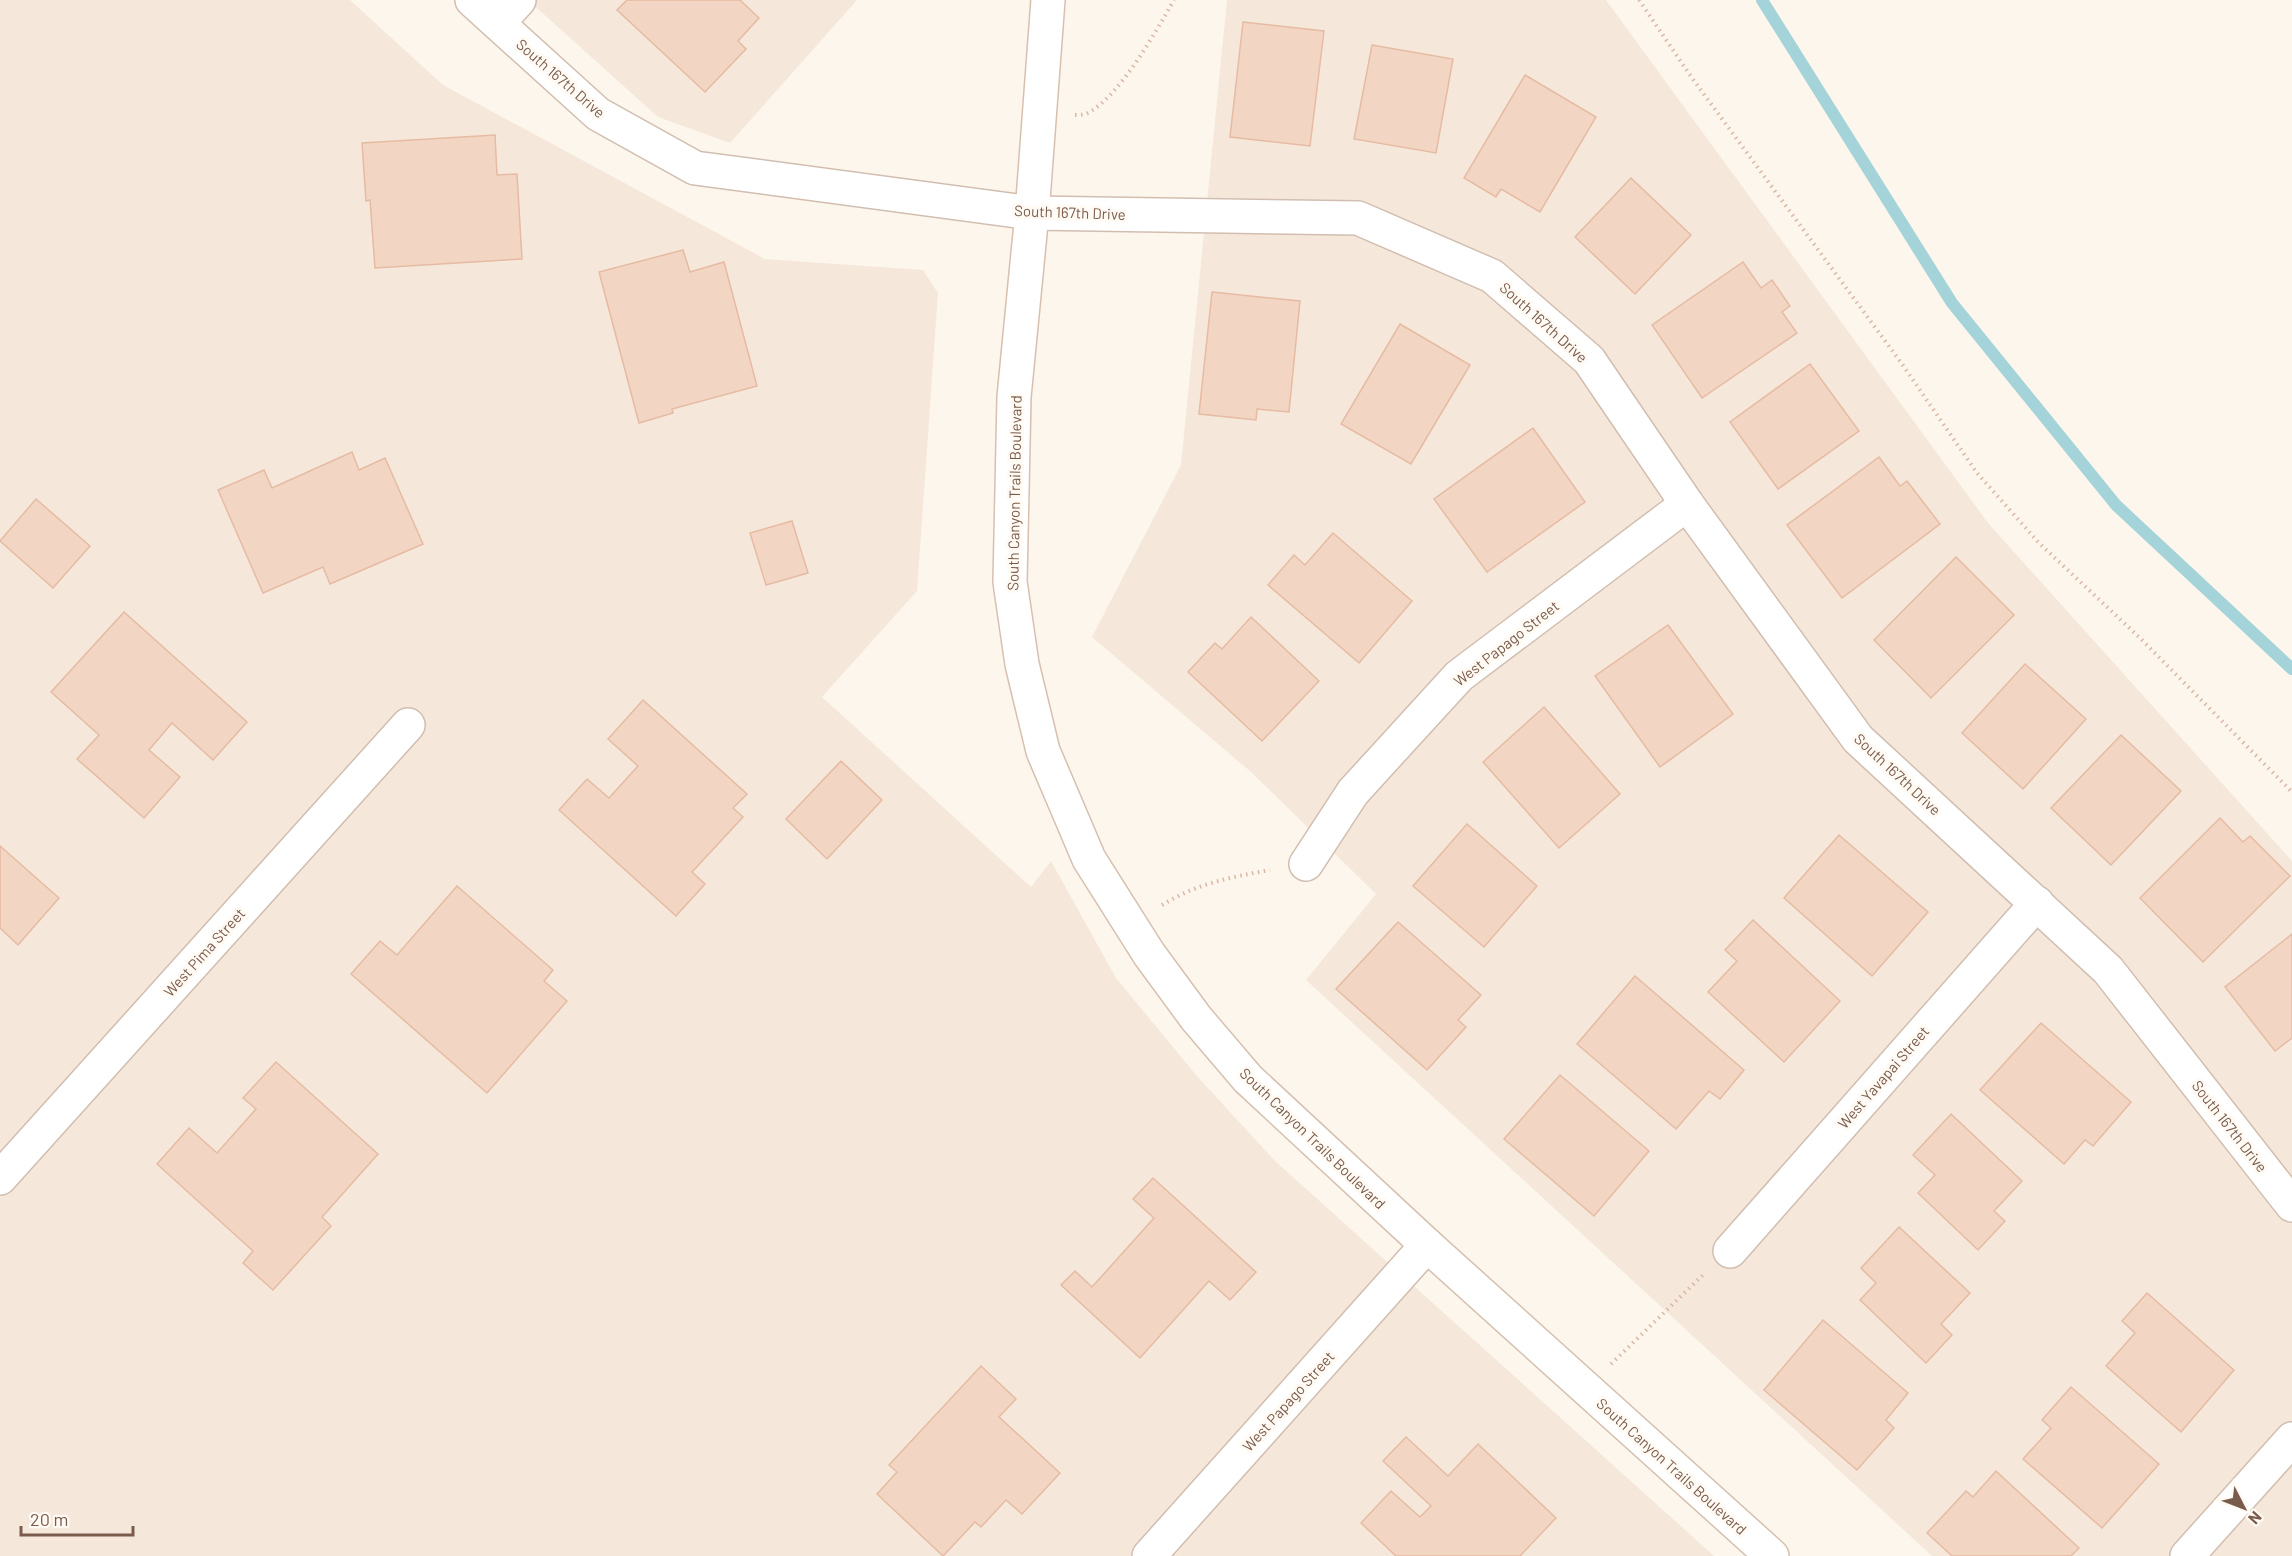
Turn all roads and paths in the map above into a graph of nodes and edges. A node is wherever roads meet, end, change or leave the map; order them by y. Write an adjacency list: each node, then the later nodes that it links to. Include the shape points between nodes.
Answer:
1 (472, 0): 5 (street, South 167th Drive)
2 (1048, 0): 6 (street, South Canyon Trails Boulevard)
3 (1174, 0): 6 (path, via 1110,97 1088,114)
4 (1639, 0): 10 (path, via 1977,473 2039,543 2140,638)
5 (508, 12): 7 (street, South 167th Drive, via 598,114 695,168)
6 (1039, 120): 7 (street, South Canyon Trails Boulevard)
7 (1032, 213): 8 (street, South 167th Drive, via 1358,218 1492,276 1589,360); 13 (street, South Canyon Trails Boulevard, via 1014,397 1010,582 1018,640 1043,751 1089,859)
8 (1687, 504): 11 (street, West Papago Street, via 1460,676 1353,792); 12 (street, South 167th Drive, via 1858,740)
9 (408, 725): 14 (street, West Pima Street)
10 (2292, 792)
11 (1306, 864): 13 (path, via 1202,884)
12 (2037, 903): 15 (street, South 167th Drive, via 2108,970); 17 (street, West Yavapai Street)
13 (1131, 925): 16 (street, South Canyon Trails Boulevard, via 1196,1018 1248,1079)
14 (0, 1178)
15 (2292, 1205)
16 (1427, 1245): 18 (street, South Canyon Trails Boulevard); 20 (street, West Papago Street)
17 (1730, 1251): 18 (path)
18 (1587, 1390): 21 (street, South Canyon Trails Boulevard)
19 (2292, 1439): 22 (street)
20 (1149, 1556)
21 (1772, 1556)
22 (2187, 1556)

